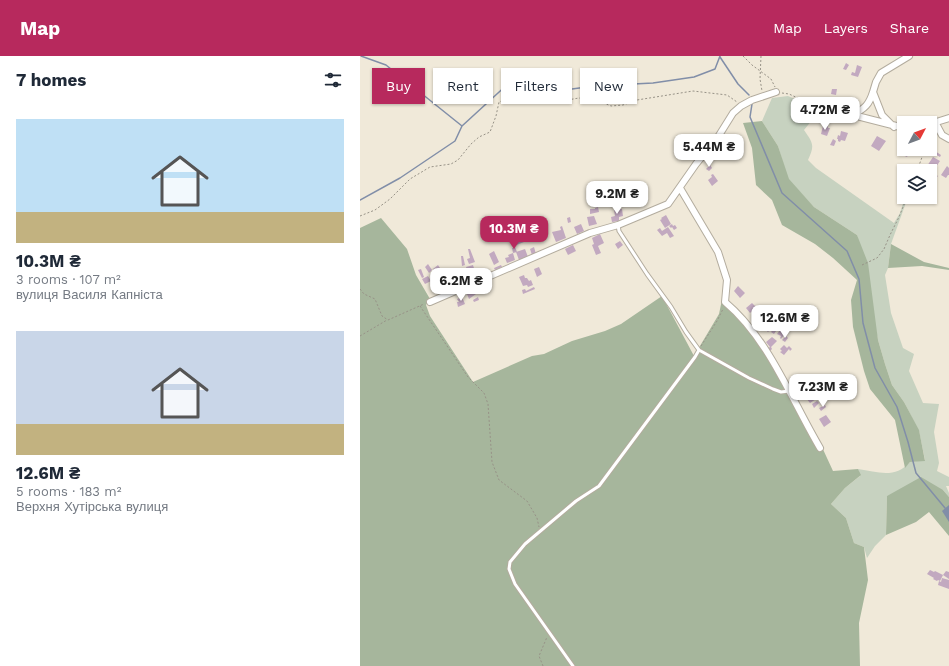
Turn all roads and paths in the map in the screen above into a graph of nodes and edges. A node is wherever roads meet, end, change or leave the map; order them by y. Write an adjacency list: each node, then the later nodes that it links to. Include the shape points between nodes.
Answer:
1 (743, 56): 4 (path)
2 (761, 56): 4 (path)
3 (909, 56): 6 (street, via 881,74)
4 (760, 71): 5 (path, via 771,79); 7 (path)
5 (776, 92): 7 (street); 9 (path, via 789,94 833,114)
6 (873, 92): 9 (street, via 870,103); 12 (street, via 882,115)
7 (764, 96): 8 (street)
8 (741, 106): 16 (street, via 733,113); 18 (path, via 727,95 693,91 611,106 579,98 556,102 506,99 499,102 490,132 471,144 458,160 451,164 430,167 410,179 375,210)
9 (853, 115): 12 (street)
10 (949, 118): 11 (street)
11 (937, 122)
12 (894, 127): 13 (street)
13 (897, 127)
14 (937, 128): 15 (street)
15 (949, 139)
16 (680, 188): 19 (street, via 668,204); 23 (street, via 718,252 727,280)
17 (904, 204): 20 (path, via 884,249 877,258)
18 (360, 216)
19 (618, 225): 22 (street, via 590,233); 27 (lane, via 647,274)
20 (862, 266)
21 (360, 289): 25 (path, via 375,299 382,316)
22 (430, 302): 24 (path)
23 (725, 302): 27 (path, via 717,321); 28 (street, via 744,322 776,365)
24 (420, 306): 25 (path); 30 (path, via 468,377 484,393 488,404 492,462 499,480 527,501 537,518)
25 (388, 320): 26 (path)
26 (360, 336)
27 (699, 350): 28 (lane, via 773,389); 30 (lane, via 599,486 576,501)
28 (789, 391): 29 (street)
29 (820, 448)
30 (540, 531): 31 (lane, via 510,562 509,570 515,584)
31 (548, 633): 32 (path, via 539,656); 33 (lane)
32 (544, 666)
33 (572, 666)

